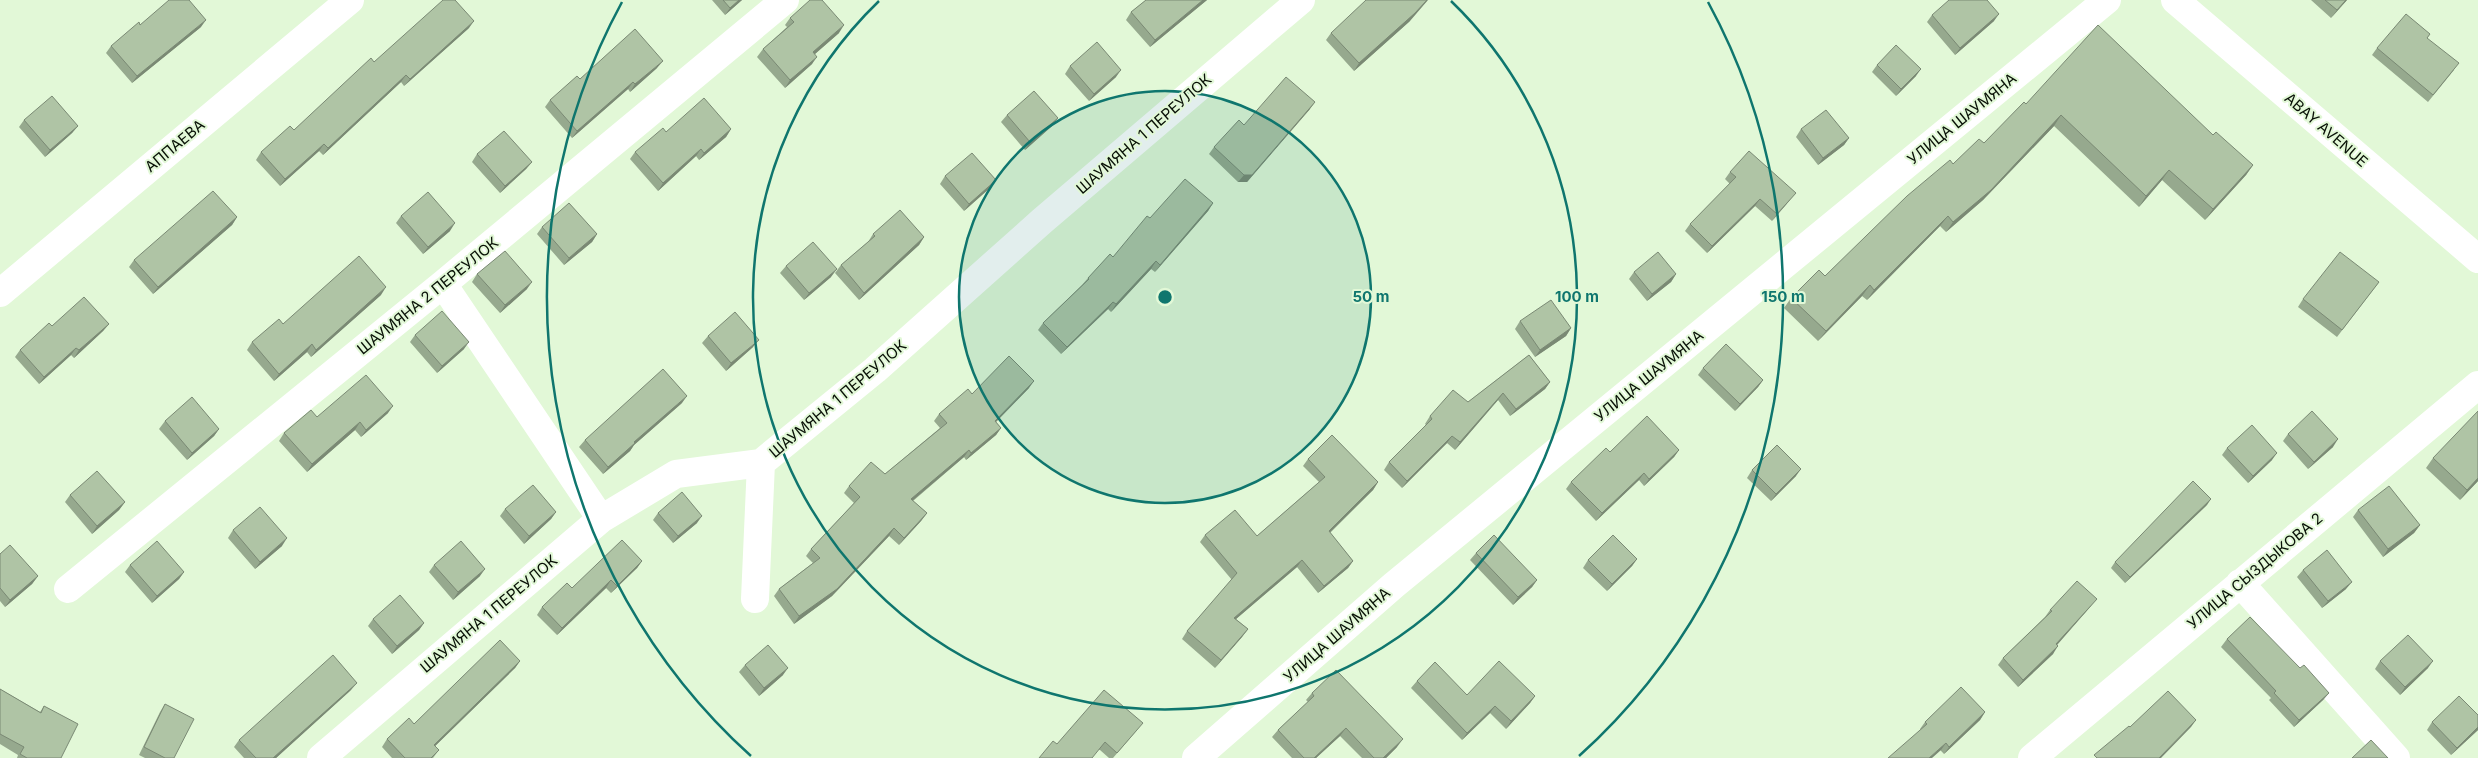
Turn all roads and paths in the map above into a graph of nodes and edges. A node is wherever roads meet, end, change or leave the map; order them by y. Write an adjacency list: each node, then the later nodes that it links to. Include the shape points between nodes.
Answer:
1 (350, 0): 8 (street, АППАЕВА)
2 (785, 0): 7 (street, ШАУМЯНА 2 ПЕРЕУЛОК)
3 (1301, 0): 10 (street, ШАУМЯНА 1 ПЕРЕУЛОК, via 1042,221 875,370)
4 (2107, 0): 16 (street, УЛИЦА ШАУМЯНА, via 1394,585)
5 (2175, 0): 6 (street, ABAY AVENUE)
6 (2478, 260)
7 (443, 284): 11 (street); 13 (street, ШАУМЯНА 2 ПЕРЕУЛОК)
8 (0, 293)
9 (2478, 385): 12 (street, УЛИЦА СЫЗДЫКОВА 2)
10 (761, 463): 11 (street, ШАУМЯНА 1 ПЕРЕУЛОК, via 676,474); 14 (street)
11 (601, 519): 15 (street, ШАУМЯНА 1 ПЕРЕУЛОК)
12 (2240, 583): 17 (street, УЛИЦА СЫЗДЫКОВА 2); 18 (street)
13 (68, 589)
14 (755, 599)
15 (321, 758)
16 (1196, 758)
17 (2032, 758)
18 (2396, 758)

